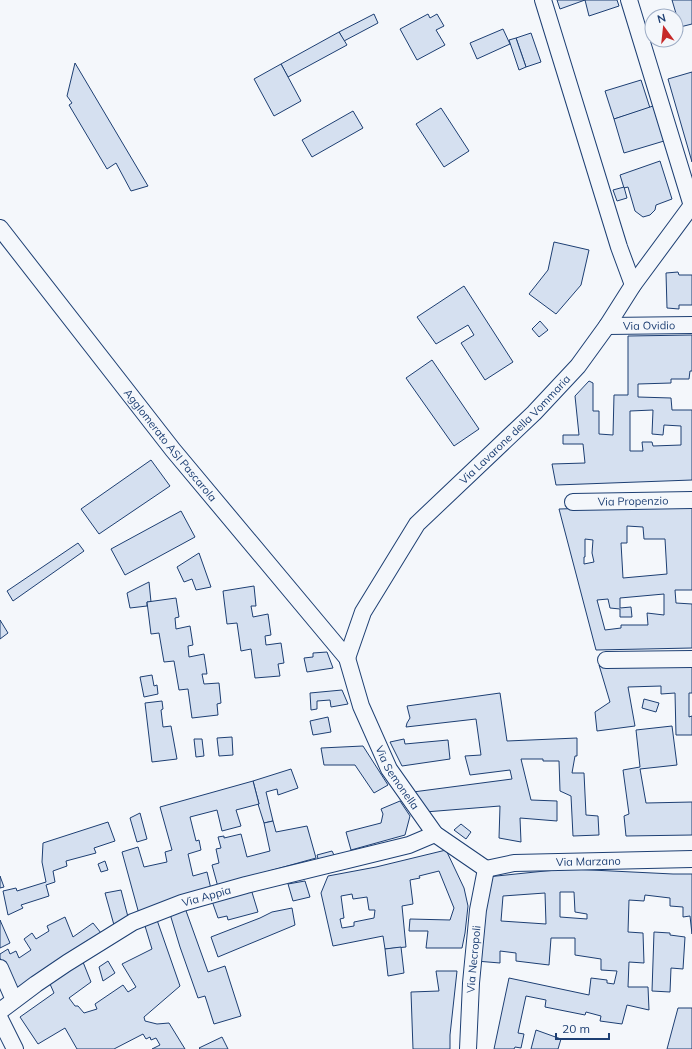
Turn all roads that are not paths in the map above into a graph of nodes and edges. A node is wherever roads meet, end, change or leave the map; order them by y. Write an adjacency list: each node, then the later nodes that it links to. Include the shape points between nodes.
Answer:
1 (543, 0): 5 (street, via 619,247)
2 (629, 0): 3 (street)
3 (692, 205): 5 (street, Via Lavarone della Vommaria)
4 (0, 228): 10 (street, Agglomerato ASI Pascarola, via 173,450)
5 (634, 285): 7 (street, Via Lavarone della Vommaria)
6 (692, 325): 7 (street, Via Ovidio)
7 (607, 326): 10 (street, Via Lavarone della Vommaria, via 578,366 534,413 417,524 363,612)
8 (692, 500): 9 (street, Via Propenzio)
9 (573, 502)
10 (348, 658): 13 (street, Via Semonella, via 361,706 389,769)
11 (692, 659): 12 (street)
12 (606, 660)
13 (435, 834): 15 (street, Via Semonella); 17 (street, Via Appia, via 409,846 182,903 133,922)
14 (692, 859): 15 (street, Via Marzano, via 514,863)
15 (486, 869): 21 (street, Via Necropoli, via 478,910)
16 (0, 968): 17 (street)
17 (14, 1000): 18 (street, Via Appia)
18 (0, 1011)
19 (0, 1019): 20 (street)
20 (15, 1049)
21 (468, 1049)

